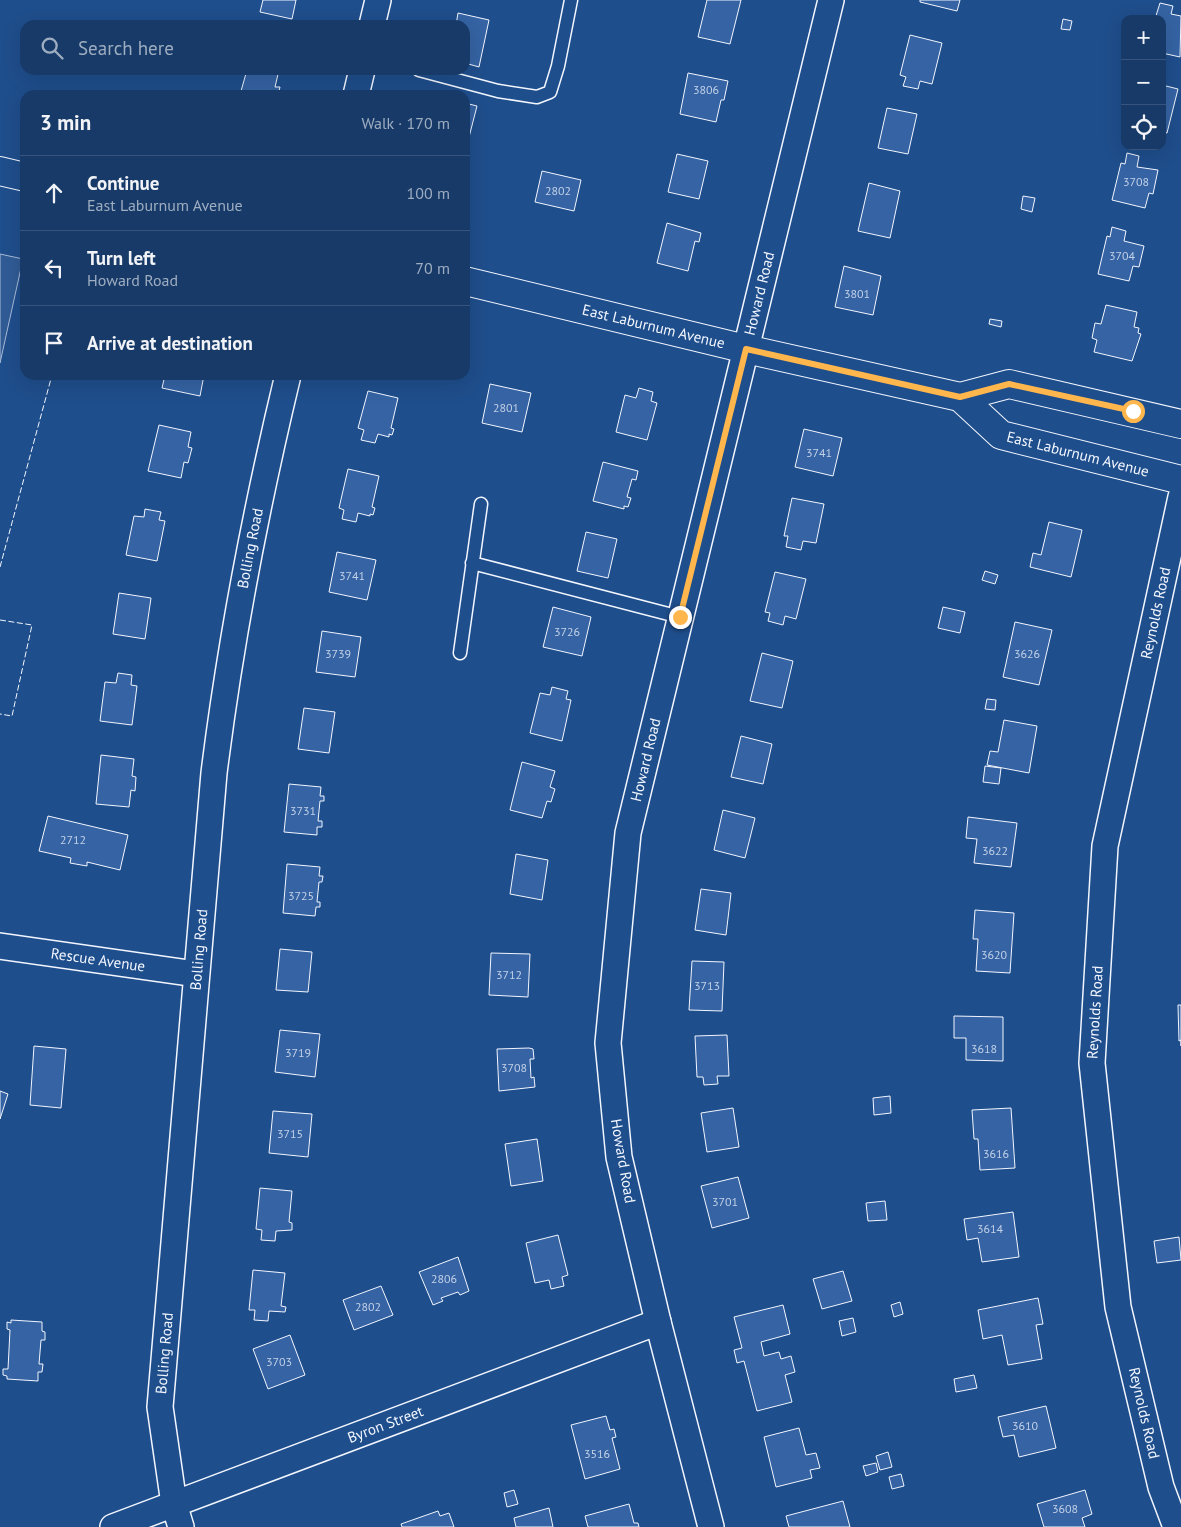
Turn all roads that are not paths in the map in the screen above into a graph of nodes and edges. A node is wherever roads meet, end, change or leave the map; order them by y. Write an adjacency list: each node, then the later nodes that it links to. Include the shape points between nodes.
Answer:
1 (378, 0): 4 (street)
2 (571, 0): 6 (lane, via 550,92 537,98)
3 (831, 0): 11 (street, Howard Road)
4 (373, 20)
5 (361, 75): 7 (street)
6 (439, 75)
7 (357, 90)
8 (0, 171): 9 (main road)
9 (20, 175)
10 (470, 283): 11 (main road, East Laburnum Avenue)
11 (746, 349): 13 (main road, East Laburnum Avenue); 19 (street, Howard Road)
12 (287, 380): 22 (street, Bolling Road, via 251,535 227,667)
13 (960, 397): 14 (main road, East Laburnum Avenue, via 1009,384); 15 (main road, East Laburnum Avenue, via 1001,435)
14 (1181, 424)
15 (1181, 480)
16 (1181, 497): 27 (street, Reynolds Road, via 1105,846 1092,1063 1118,1307 1161,1487)
17 (481, 504): 18 (lane)
18 (472, 564): 19 (lane); 20 (lane)
19 (680, 617): 23 (street, Howard Road, via 628,833 608,1043 620,1157)
20 (460, 653)
21 (0, 946): 22 (street, Rescue Avenue)
22 (196, 974): 24 (street, Bolling Road, via 160,1407)
23 (658, 1322): 24 (street, Byron Street); 26 (street, Howard Road)
24 (177, 1516): 25 (street, Byron Street)
25 (113, 1527)
26 (711, 1527)
27 (1176, 1527)

